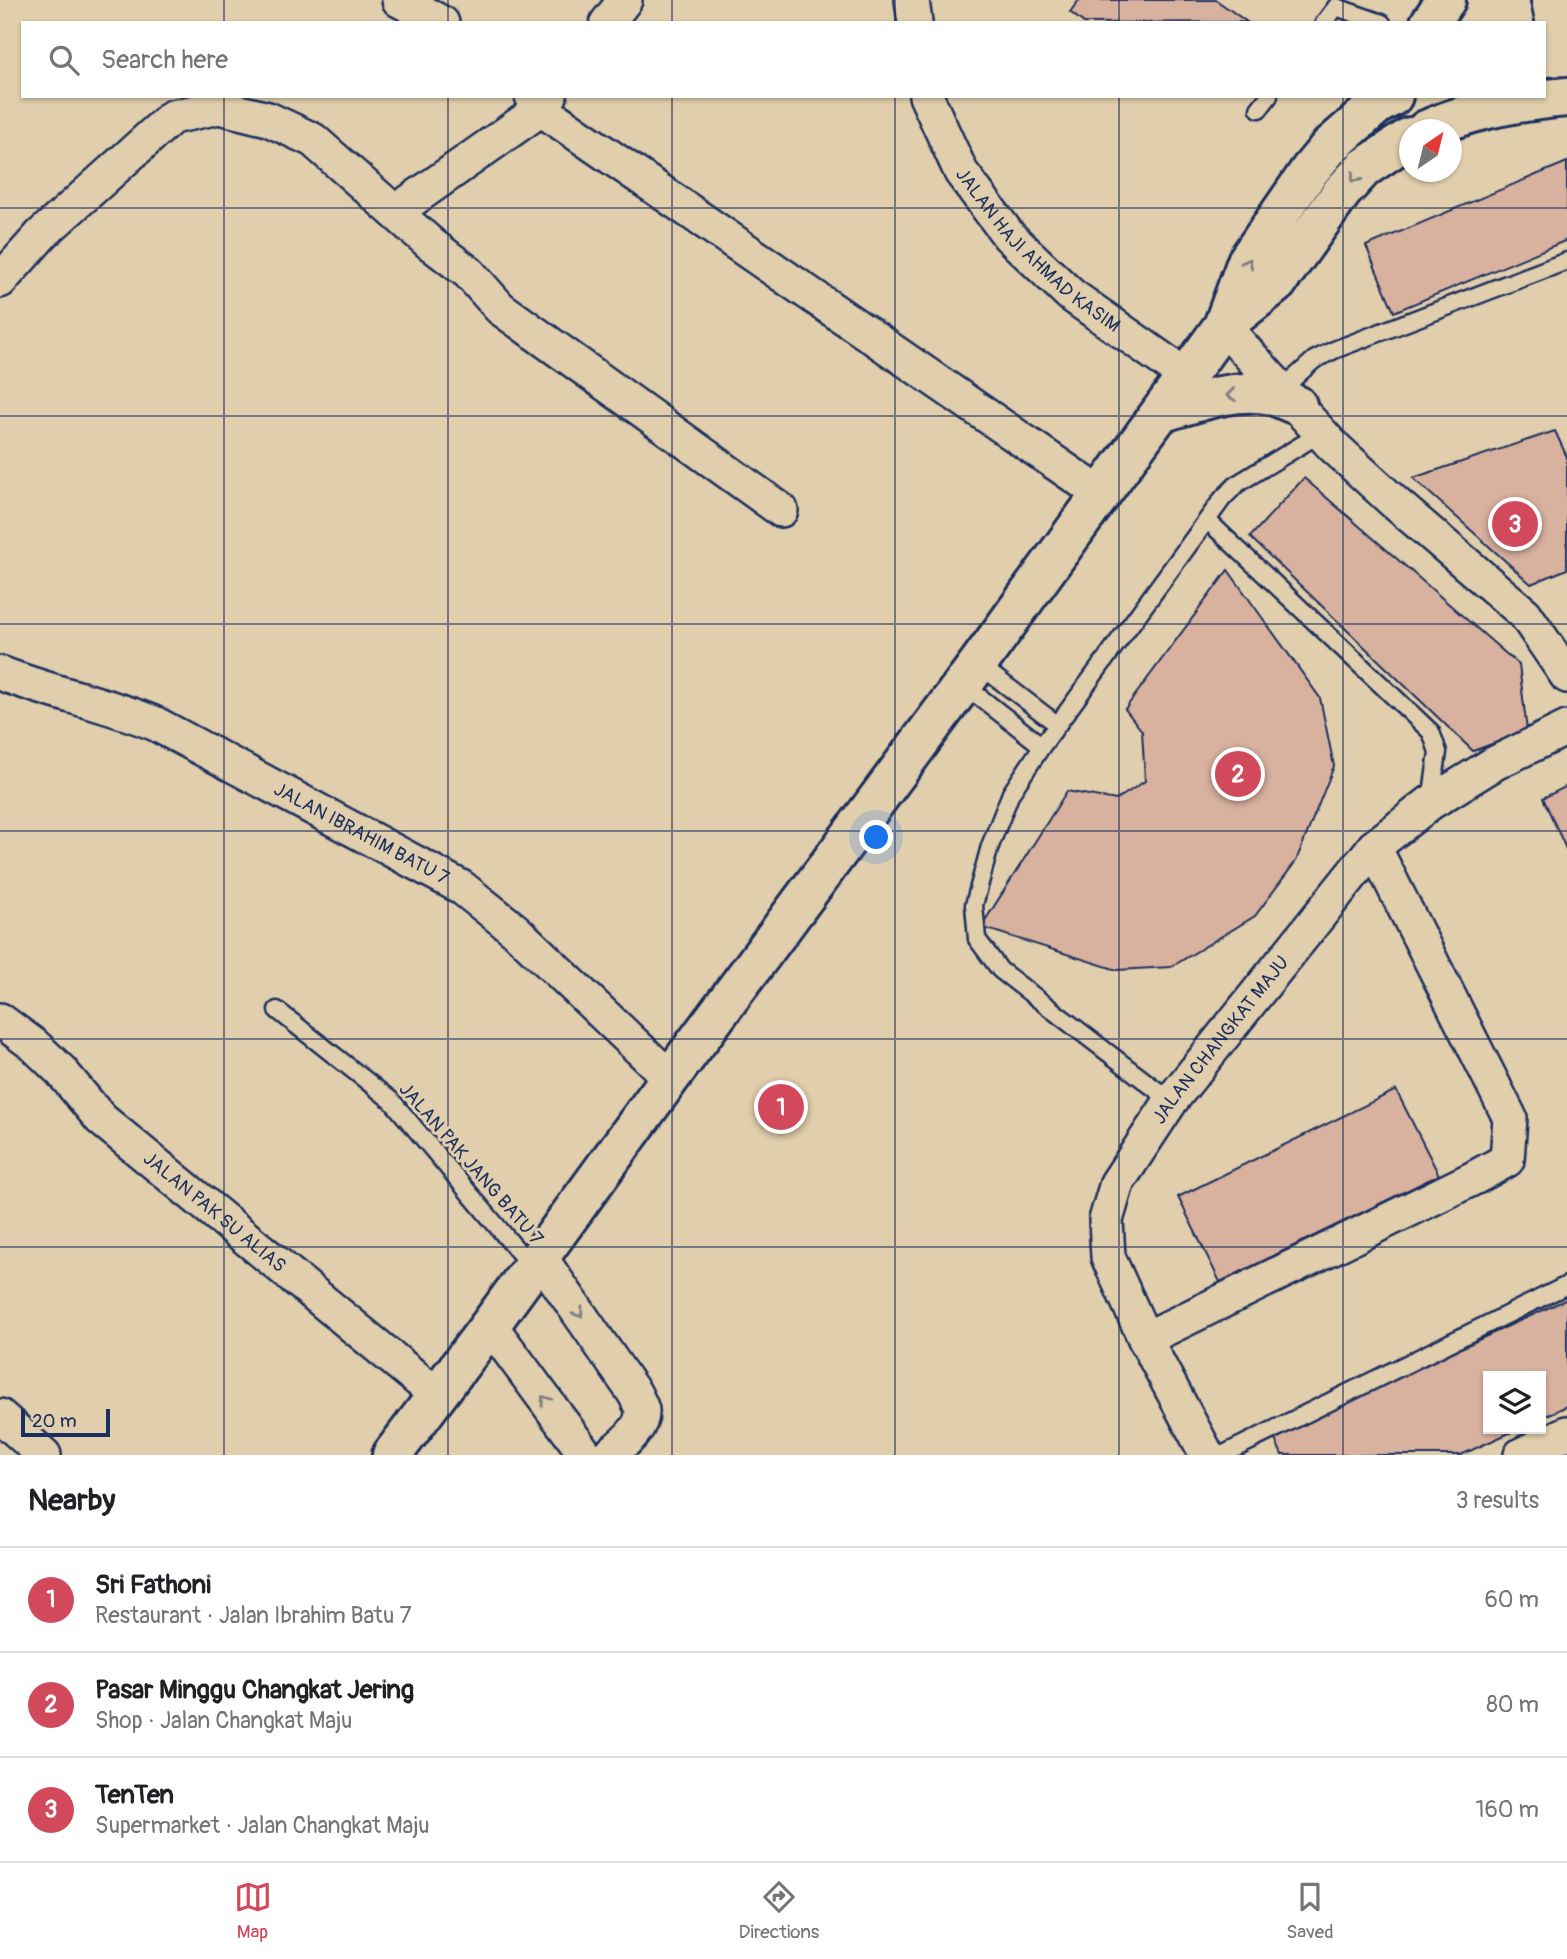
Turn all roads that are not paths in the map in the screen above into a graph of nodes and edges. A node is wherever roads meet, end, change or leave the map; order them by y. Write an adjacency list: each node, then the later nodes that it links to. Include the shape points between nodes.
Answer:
1 (399, 0): 6 (street)
2 (625, 0): 7 (street)
3 (912, 0): 8 (street)
4 (1446, 0): 11 (main road)
5 (1551, 0): 12 (main road, via 1555,19)
6 (438, 21)
7 (609, 21)
8 (915, 21)
9 (1326, 21): 10 (lane, via 1336,7)
10 (1376, 21)
11 (1431, 21)
12 (1567, 38)
13 (1567, 56): 14 (main road)
14 (1546, 57)
15 (1567, 97): 19 (main road)
16 (927, 98): 25 (street, JALAN HAJI AHMAD KASIM, via 961,172 1009,236 1071,295)
17 (1384, 99): 24 (main road, one-way to 17, via 1247,261 1310,170)
18 (541, 100): 21 (street); 28 (street)
19 (1452, 119)
20 (1399, 144): 24 (main road, one-way to 24, via 1364,168 1342,192 1277,283)
21 (396, 212): 23 (street, via 313,140 268,119 219,107 172,117 41,234); 29 (street, via 469,273 500,307)
22 (1567, 261): 26 (lane, via 1314,360)
23 (0, 281)
24 (1223, 326): 25 (main road); 26 (street)
25 (1186, 376): 27 (main road)
26 (1300, 409): 27 (main road, one-way to 27, via 1273,396 1246,394); 30 (lane); 33 (street, via 1394,502 1525,614)
27 (1160, 413): 28 (main road)
28 (1102, 495): 32 (main road)
29 (781, 510)
30 (1207, 520): 34 (lane); 37 (lane, via 1431,732 1438,752)
31 (0, 673): 41 (street, JALAN IBRAHIM BATU 7, via 156,724 461,887 515,930)
32 (971, 674): 34 (lane); 36 (lane); 41 (main road)
33 (1567, 676)
34 (1058, 725): 36 (lane)
35 (1567, 728): 37 (street, JALAN CHANGKAT MAJU, via 1495,763)
36 (1042, 746): 42 (lane, via 1011,793 990,846 974,905 977,939 1000,970)
37 (1430, 803): 38 (street, JALAN CHANGKAT MAJU)
38 (1374, 847): 42 (street, JALAN CHANGKAT MAJU); 46 (street, via 1510,1118 1507,1160)
39 (278, 1010): 43 (lane, JALAN PAK JANG BATU 7, via 393,1101)
40 (0, 1020): 47 (street, JALAN PAK SU ALIAS, via 61,1071 101,1119)
41 (670, 1078): 43 (main road)
42 (1171, 1101): 46 (street, JALAN CHANGKAT MAJU, via 1117,1183 1106,1220 1108,1257)
43 (536, 1263): 45 (main road); 53 (street, one-way to 53, via 635,1394 642,1411 629,1438)
44 (1567, 1285): 55 (lane)
45 (491, 1325): 47 (main road); 52 (street, one-way to 45)
46 (1145, 1339): 54 (street, JALAN CHANGKAT MAJU)
47 (437, 1395): 51 (main road)
48 (0, 1416): 50 (street)
49 (1567, 1433): 56 (street)
50 (44, 1455)
51 (392, 1455)
52 (586, 1455)
53 (609, 1455)
54 (1207, 1455)
55 (1222, 1455)
56 (1521, 1455)

